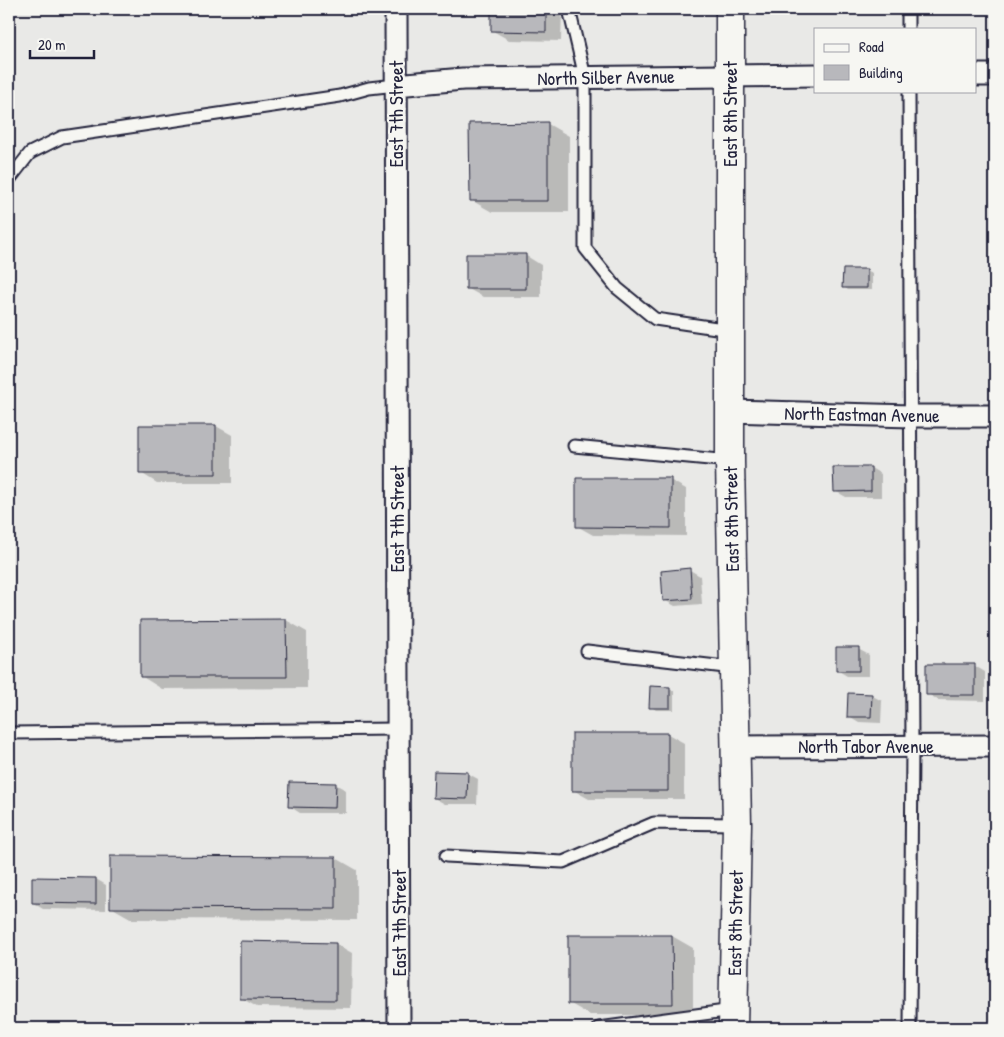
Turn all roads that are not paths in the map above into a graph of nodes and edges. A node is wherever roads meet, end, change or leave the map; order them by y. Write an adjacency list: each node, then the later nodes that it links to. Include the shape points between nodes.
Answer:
1 (396, 9): 11 (street, East 7th Street)
2 (569, 9): 10 (lane)
3 (730, 9): 6 (street, East 8th Street)
4 (908, 9): 5 (lane)
5 (908, 28)
6 (730, 75): 7 (street, North Silber Avenue); 10 (street, North Silber Avenue); 14 (street, East 8th Street)
7 (814, 75)
8 (976, 76): 9 (street)
9 (995, 76)
10 (585, 77): 11 (street, North Silber Avenue, via 463,79); 14 (lane, via 585,248 618,288 655,319)
11 (396, 85): 13 (lane, via 62,137 30,153); 22 (street, East 7th Street)
12 (909, 92): 16 (lane)
13 (9, 180)
14 (730, 330): 15 (street, East 8th Street)
15 (729, 410): 16 (street, North Eastman Avenue); 19 (street, East 8th Street)
16 (911, 416): 17 (street, North Eastman Avenue); 24 (lane)
17 (995, 416)
18 (574, 446): 19 (lane)
19 (730, 460): 21 (street, East 8th Street)
20 (587, 651): 21 (lane)
21 (734, 668): 26 (street, East 8th Street)
22 (398, 729): 23 (lane); 30 (street, East 7th Street)
23 (9, 733)
24 (912, 746): 25 (street, North Tabor Avenue); 26 (street, North Tabor Avenue); 32 (lane)
25 (995, 746)
26 (736, 747): 27 (street, East 8th Street)
27 (737, 824): 28 (lane, via 654,823 564,862); 29 (street, East 8th Street)
28 (446, 856)
29 (733, 1019): 31 (lane)
30 (399, 1028)
31 (599, 1028)
32 (910, 1028)

